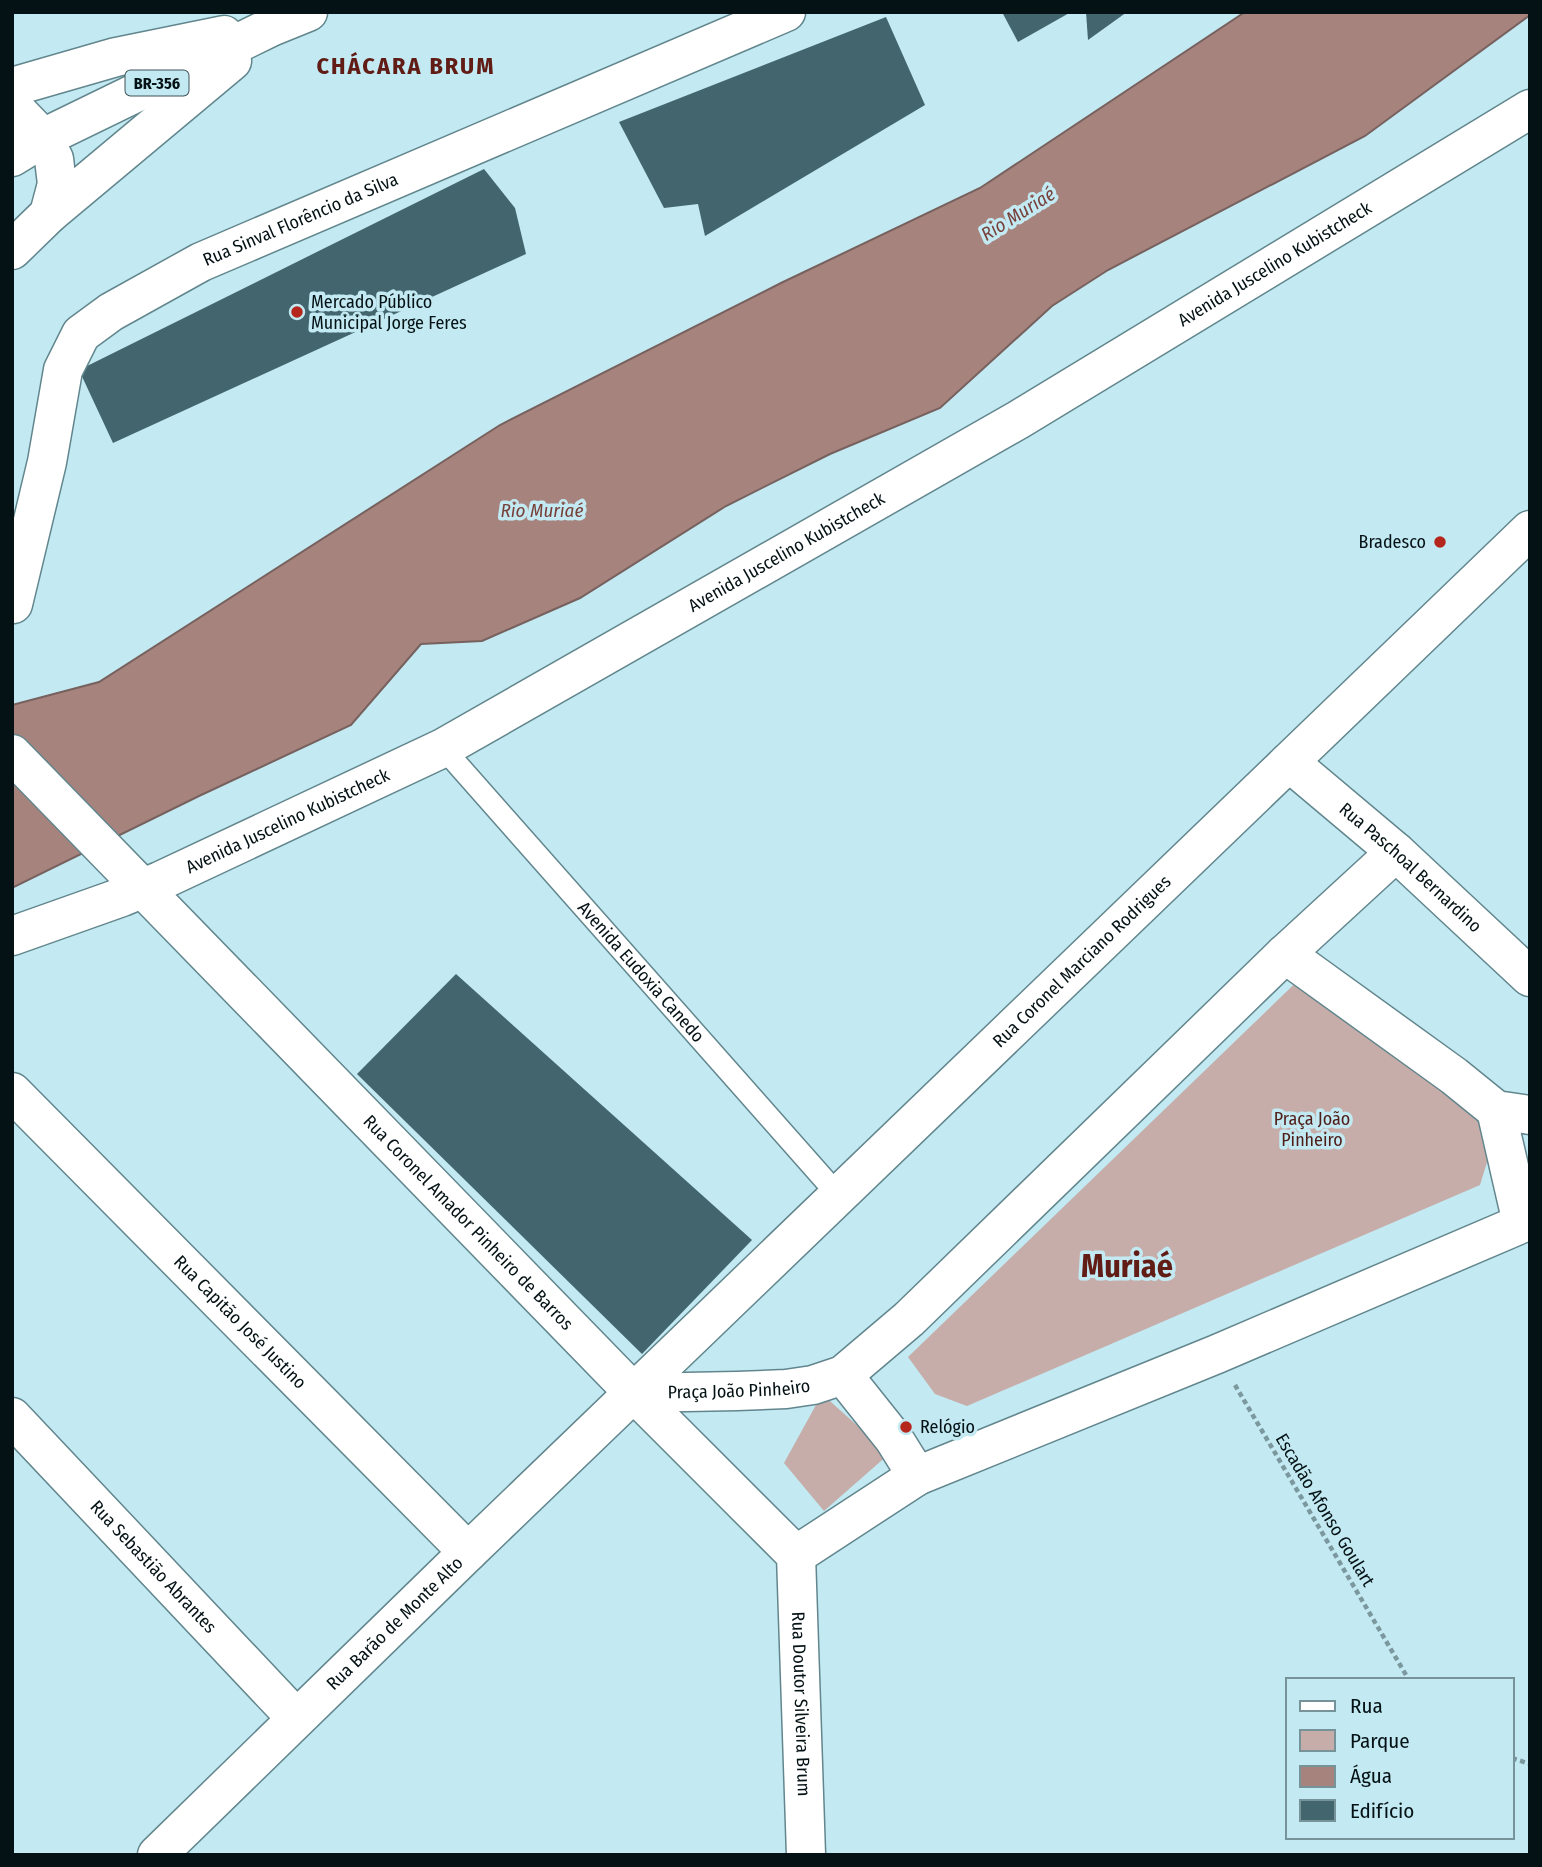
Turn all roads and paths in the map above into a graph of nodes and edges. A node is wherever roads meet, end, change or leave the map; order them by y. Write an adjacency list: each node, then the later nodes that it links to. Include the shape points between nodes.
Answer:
1 (307, 12): 3 (main road, BR-356)
2 (786, 12): 11 (main road, Rua Sinval Florêncio da Silva, via 201,262 80,334 62,370 47,462)
3 (271, 27): 4 (main road, via 116,57); 7 (main road, BR-356); 8 (main road)
4 (12, 87)
5 (12, 106): 7 (main road)
6 (1530, 109): 12 (main road, Avenida Juscelino Kubistcheck, via 1018,420)
7 (28, 147): 8 (main road, via 54,159 58,184)
8 (49, 214): 9 (main road)
9 (12, 250)
10 (1530, 530): 14 (main road, Rua Coronel Marciano Rodrigues)
11 (12, 604)
12 (443, 748): 16 (main road, Avenida Juscelino Kubistcheck); 22 (lane, Avenida Eudoxia Canedo)
13 (12, 754): 16 (main road, Rua Coronel Amador Pinheiro de Barros)
14 (1289, 762): 15 (main road, Rua Paschoal Bernardino); 22 (main road, Rua Coronel Marciano Rodrigues)
15 (1396, 852): 18 (main road, Praça João Pinheiro); 19 (main road, Rua Paschoal Bernardino)
16 (129, 876): 17 (main road, Avenida Juscelino Kubistcheck); 26 (main road, Rua Coronel Amador Pinheiro de Barros)
17 (12, 936)
18 (1285, 954): 21 (main road, via 1454,1076); 25 (main road, Praça João Pinheiro, via 909,1319)
19 (1530, 977)
20 (12, 1092): 29 (main road, Rua Capitão José Justino)
21 (1513, 1112): 23 (main road)
22 (839, 1196): 26 (main road, Rua Coronel Marciano Rodrigues)
23 (1526, 1222): 24 (main road)
24 (1217, 1354): 28 (main road); 31 (path, Escadão Afonso Goulart)
25 (843, 1375): 26 (main road, Praça João Pinheiro, via 786,1389); 28 (main road)
26 (634, 1393): 29 (main road, Rua Barão de Monte Alto); 30 (main road, Rua Coronel Amador Pinheiro de Barros)
27 (12, 1417): 32 (main road, Rua Sebastião Abrantes)
28 (917, 1476): 30 (main road)
29 (468, 1552): 32 (main road, Rua Barão de Monte Alto)
30 (796, 1555): 34 (main road, Rua Doutor Silveira Brum)
31 (1408, 1678)
32 (296, 1718): 33 (main road, Rua Barão de Monte Alto)
33 (157, 1855)
34 (806, 1855)

